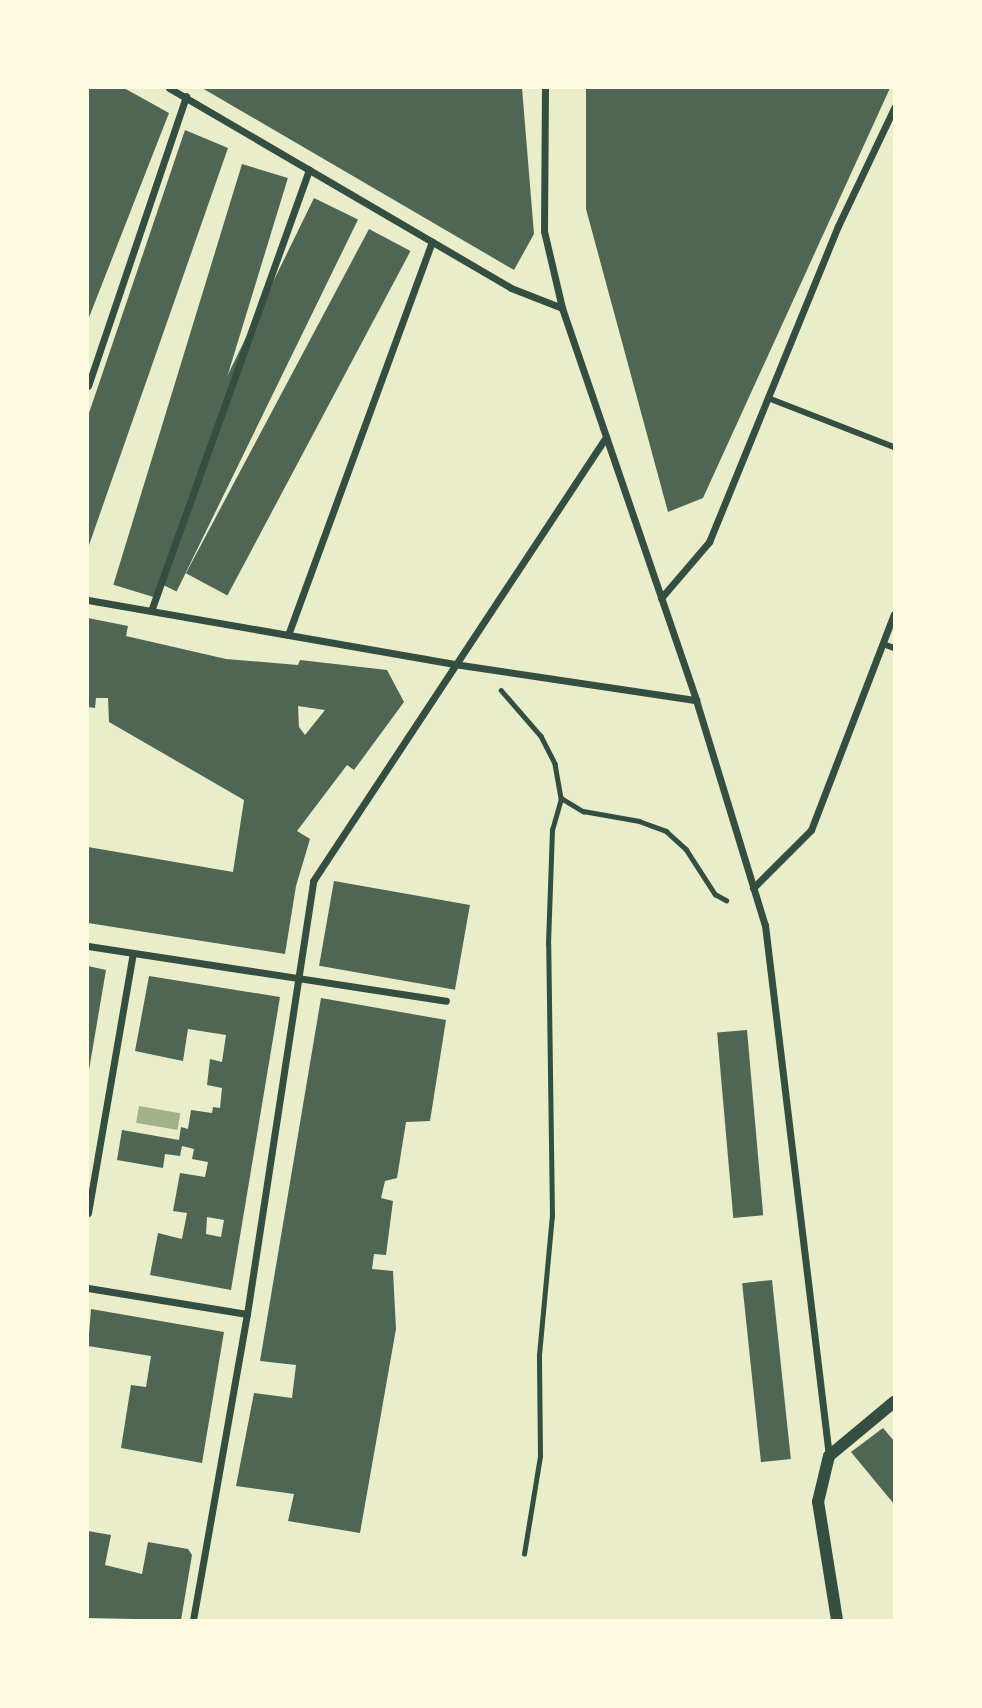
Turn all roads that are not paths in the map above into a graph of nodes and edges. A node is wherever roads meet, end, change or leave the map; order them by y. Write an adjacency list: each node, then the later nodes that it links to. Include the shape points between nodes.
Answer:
1 (169, 88): 3 (street)
2 (545, 88): 7 (street, via 544,232)
3 (186, 96): 5 (street); 8 (street)
4 (894, 108): 9 (street, via 838,226)
5 (309, 169): 6 (street); 14 (street)
6 (432, 242): 7 (street, via 511,288); 16 (street)
7 (562, 309): 10 (street)
8 (88, 386)
9 (768, 398): 11 (street); 12 (street, via 709,542)
10 (606, 437): 12 (street); 19 (street)
11 (894, 447)
12 (661, 598): 20 (street)
13 (88, 600): 14 (street)
14 (151, 611): 16 (street)
15 (894, 614): 17 (street)
16 (288, 635): 19 (street)
17 (883, 644): 18 (street); 21 (street, via 811,830)
18 (894, 648)
19 (454, 664): 20 (street); 24 (street, via 313,881)
20 (696, 700): 21 (street)
21 (753, 888): 30 (street, via 765,925)
22 (88, 946): 23 (street)
23 (133, 953): 24 (street); 26 (street)
24 (298, 979): 25 (street); 28 (street)
25 (446, 1001)
26 (88, 1213)
27 (88, 1288): 28 (street)
28 (247, 1314): 31 (street)
29 (894, 1402): 30 (street)
30 (829, 1456): 32 (street, via 818,1502)
31 (193, 1620)
32 (837, 1620)

